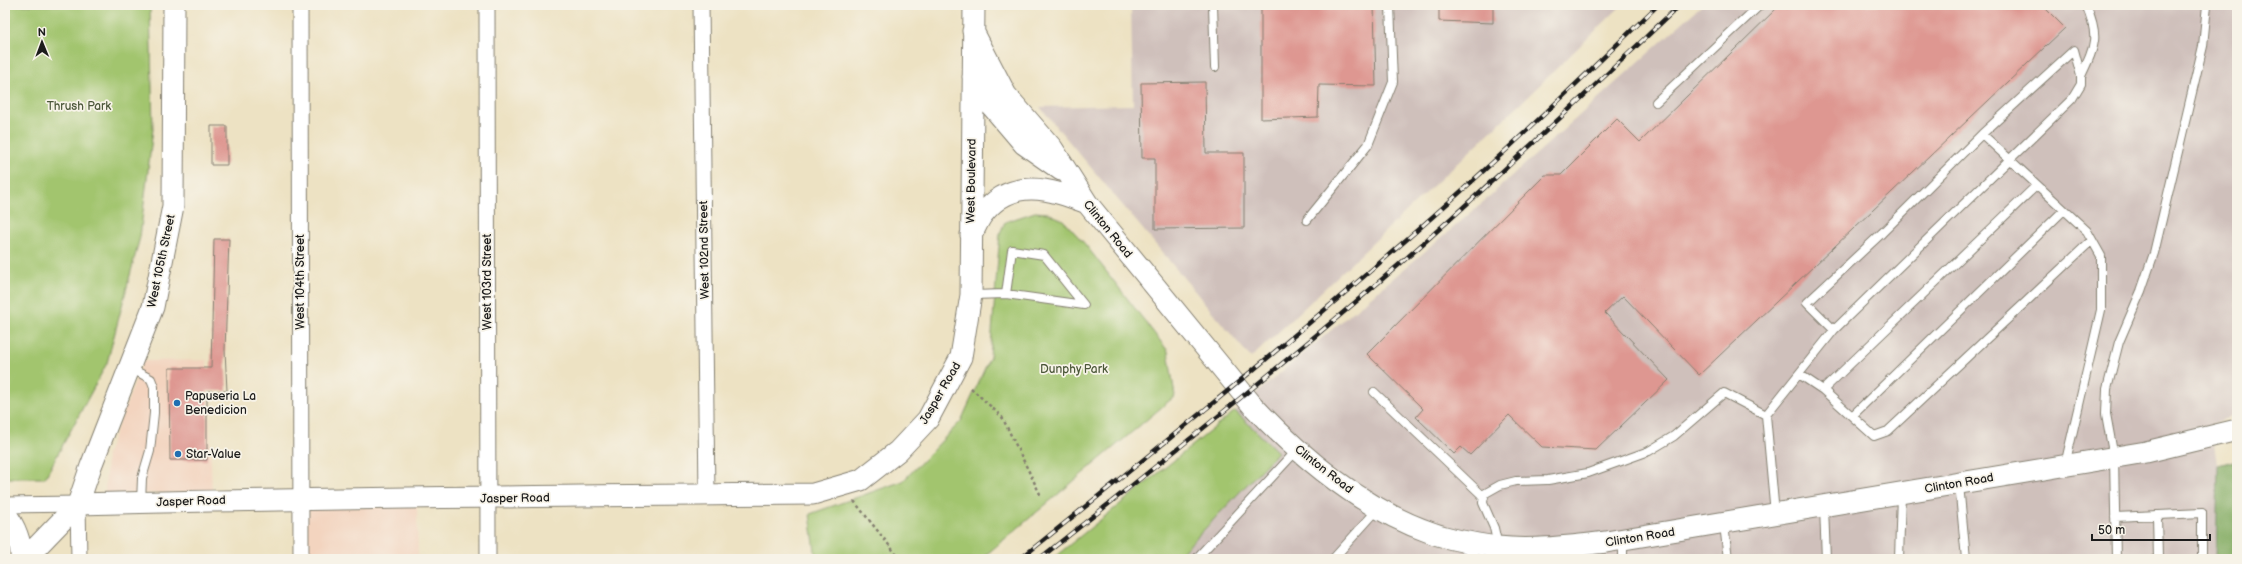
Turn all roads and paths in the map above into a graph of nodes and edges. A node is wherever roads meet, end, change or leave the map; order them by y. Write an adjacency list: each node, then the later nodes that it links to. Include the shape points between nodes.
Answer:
1 (174, 5): 29 (street, West 105th Street, via 173,206 153,307)
2 (300, 5): 45 (street, West 104th Street)
3 (487, 5): 46 (street, West 103rd Street)
4 (701, 5): 42 (street, West 102nd Street)
5 (974, 5): 11 (street, West Boulevard)
6 (1213, 5): 12 (lane)
7 (1390, 5): 22 (lane, via 1393,82 1368,145)
8 (1760, 5): 16 (lane)
9 (2086, 5): 13 (lane, via 2093,22 2094,47)
10 (2207, 5): 38 (lane, via 2203,46 2154,253 2141,292 2119,342 2107,388 2106,414)
11 (973, 31): 14 (street, West Boulevard); 15 (street, Clinton Road)
12 (1215, 67)
13 (2081, 76): 17 (lane, via 2074,50); 18 (lane, via 2081,84 2072,99)
14 (973, 77): 15 (street, Clinton Road); 23 (street, West Boulevard)
15 (998, 99): 20 (street, Clinton Road, via 1024,144 1068,176)
16 (1656, 102)
17 (1982, 134): 18 (lane); 27 (lane, via 1807,303)
18 (2010, 160): 19 (lane); 27 (lane)
19 (2037, 185): 21 (lane); 32 (lane)
20 (1087, 203): 23 (street, via 1042,188 1026,189 1009,194 996,202 983,214); 37 (street, Clinton Road, via 1238,389 1280,435)
21 (2064, 210): 24 (lane, via 2087,231); 35 (lane)
22 (1307, 220)
23 (971, 236): 26 (street, West Boulevard)
24 (2092, 240): 35 (lane, via 1888,431 1874,436); 39 (lane, via 2101,256 2101,310)
25 (1006, 294): 25 (lane, via 1028,297 1084,306 1044,255 1012,250); 26 (lane)
26 (972, 295): 28 (street, West Boulevard)
27 (1834, 330): 30 (lane)
28 (961, 357): 42 (street, Jasper Road, via 928,418 903,447 861,480 813,494)
29 (129, 368): 48 (lane, via 151,379 154,388 150,451 142,478); 49 (street, West 105th Street)
30 (1799, 374): 32 (lane); 34 (lane)
31 (971, 388): 43 (path, via 1002,417)
32 (1823, 390): 35 (lane)
33 (1374, 392): 44 (lane)
34 (1766, 415): 44 (lane, via 1724,393 1674,436 1649,451 1588,473 1500,484 1490,489); 54 (lane)
35 (1852, 416)
36 (2237, 430): 38 (street, Clinton Road)
37 (1298, 449): 52 (street, Clinton Road, via 1348,490); 68 (lane)
38 (2114, 458): 39 (street, Clinton Road); 56 (lane)
39 (2065, 466): 40 (street, Clinton Road)
40 (1959, 484): 41 (street, Clinton Road); 73 (lane)
41 (1901, 493): 51 (street, Clinton Road); 72 (lane)
42 (707, 495): 46 (street, Jasper Road)
43 (1041, 496)
44 (1484, 497): 58 (lane, via 1483,503 1492,522)
45 (301, 498): 46 (street, Jasper Road); 48 (street, Jasper Road); 65 (street, West 104th Street)
46 (488, 498): 66 (street, West 103rd Street)
47 (854, 500): 67 (path)
48 (141, 503): 49 (street, Jasper Road)
49 (78, 504): 50 (street, Jasper Road); 63 (street); 64 (street)
50 (5, 505)
51 (1824, 506): 54 (street, Clinton Road); 71 (lane)
52 (1379, 508): 60 (street, Clinton Road); 69 (lane)
53 (5, 513): 62 (street, via 20,543)
54 (1775, 514): 57 (street, Clinton Road)
55 (2157, 515): 56 (lane); 75 (lane); 76 (lane, via 2202,513)
56 (2115, 517): 74 (lane)
57 (1723, 523): 59 (street, Clinton Road); 70 (lane)
58 (1498, 547): 60 (street, Clinton Road); 61 (street, Clinton Road)
59 (1623, 549): 61 (street, Clinton Road, via 1551,548)
60 (1470, 550)
61 (1526, 553)
62 (21, 559)
63 (25, 559)
64 (79, 559)
65 (301, 559)
66 (488, 559)
67 (900, 559)
68 (1196, 559)
69 (1333, 559)
70 (1728, 559)
71 (1826, 559)
72 (1899, 559)
73 (1966, 559)
74 (2116, 559)
75 (2158, 559)
76 (2202, 559)

